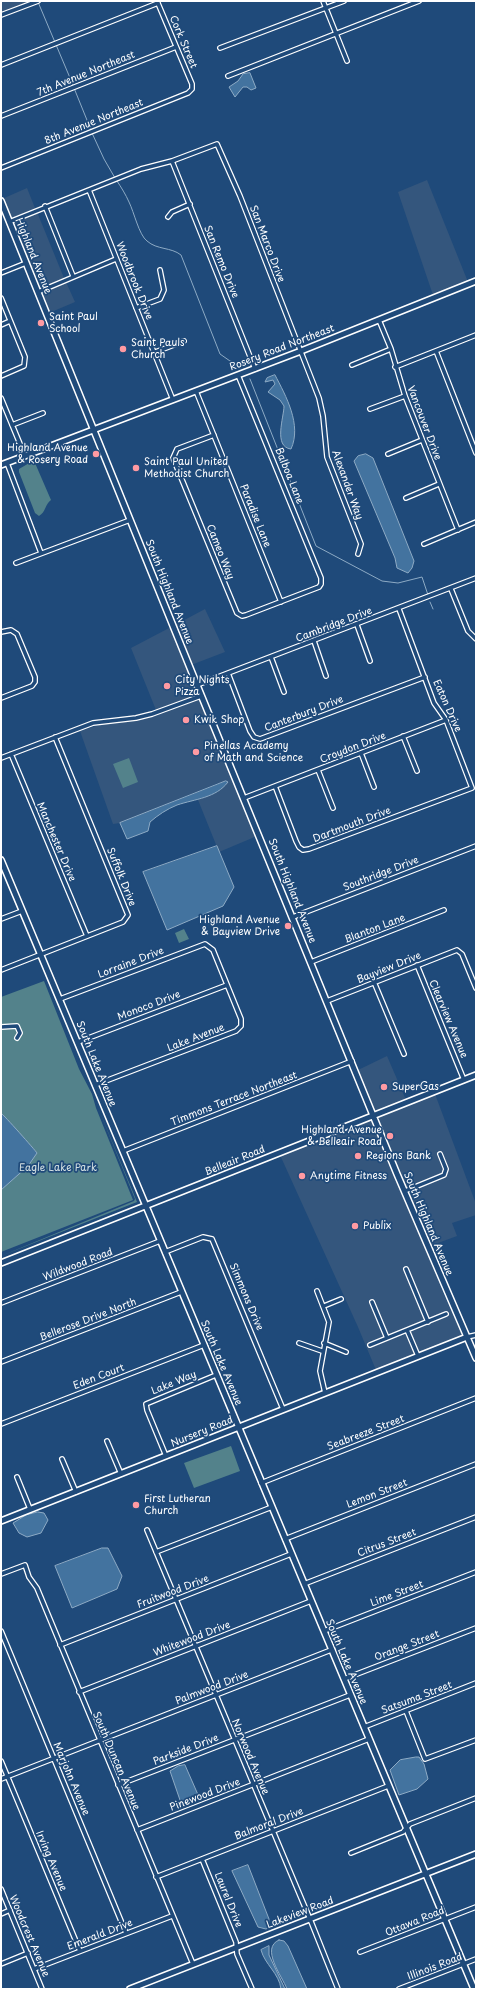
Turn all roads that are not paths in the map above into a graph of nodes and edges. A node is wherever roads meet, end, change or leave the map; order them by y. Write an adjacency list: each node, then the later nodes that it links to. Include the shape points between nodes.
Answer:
1 (323, 1): 6 (street)
2 (344, 1): 6 (street)
3 (419, 1): 8 (street)
4 (36, 2): 7 (street)
5 (157, 2): 9 (street, Cork Street); 12 (street)
6 (326, 8): 8 (street); 10 (street)
7 (1, 15)
8 (336, 34): 11 (street); 13 (street)
9 (176, 47): 14 (street, Cork Street); 15 (street, 7th Avenue Northeast)
10 (220, 48)
11 (347, 62)
12 (1, 65)
13 (228, 76)
14 (192, 89): 17 (street, 8th Avenue Northeast)
15 (1, 116)
16 (172, 161): 18 (street, via 141,169); 20 (street, San Remo Drive); 39 (street, San Marco Drive, via 217,144)
17 (1, 168)
18 (89, 190): 21 (street); 24 (street, Woodbrook Drive)
19 (1, 201): 23 (street, Highland Avenue)
20 (190, 204): 22 (street, via 172,212); 44 (street, San Remo Drive)
21 (45, 206): 23 (street); 28 (street)
22 (168, 217)
23 (9, 222): 25 (street, Highland Avenue)
24 (116, 259): 28 (street); 32 (street, Woodbrook Drive)
25 (26, 263): 27 (street); 30 (street, Highland Avenue)
26 (160, 270): 32 (street, via 164,290 160,299)
27 (1, 274)
28 (73, 276): 30 (street)
29 (476, 281): 33 (street, Rosery Road Northeast)
30 (38, 292): 54 (street, Highland Avenue)
31 (1, 298): 34 (street)
32 (136, 308): 41 (street, Woodbrook Drive)
33 (379, 320): 38 (street, Vancouver Drive); 39 (street, Rosery Road Northeast)
34 (10, 321): 35 (street); 46 (street, via 25,357 25,364)
35 (1, 325)
36 (476, 335): 40 (street)
37 (184, 341): 41 (street)
38 (391, 349): 42 (street); 43 (street, Vancouver Drive)
39 (301, 351): 44 (street, Rosery Road Northeast); 69 (street, Alexander Way, via 319,398 327,457 361,544)
40 (436, 351): 43 (street); 57 (street)
41 (153, 352): 50 (street, Woodbrook Drive)
42 (352, 364)
43 (395, 367): 48 (street, Vancouver Drive)
44 (255, 369): 45 (street, Rosery Road Northeast)
45 (238, 375): 47 (street, Rosery Road Northeast); 72 (street, Balboa Lane, via 321,578)
46 (1, 376)
47 (196, 391): 50 (street, Rosery Road Northeast); 55 (street, Paradise Lane)
48 (405, 396): 51 (street); 56 (street, Vancouver Drive)
49 (1, 398): 53 (street)
50 (173, 400): 54 (street, Rosery Road Northeast)
51 (370, 409)
52 (43, 413): 53 (street)
53 (12, 425): 59 (street)
54 (93, 430): 59 (street, Rosery Road Northeast); 64 (street, South Highland Avenue)
55 (214, 435): 74 (street, Paradise Lane); 74 (street, Cameo Way, via 178,449 173,458 237,613 246,615)
56 (422, 440): 58 (street); 62 (street, Vancouver Drive)
57 (476, 453)
58 (388, 454)
59 (25, 456): 60 (street, Rosery Road Northeast)
60 (7, 463): 61 (street, Rosery Road Northeast); 68 (street)
61 (1, 465)
62 (440, 484): 63 (street); 66 (street, Vancouver Drive)
63 (406, 498)
64 (130, 520): 68 (street); 85 (street, South Highland Avenue)
65 (476, 522): 66 (street)
66 (458, 530): 67 (street)
67 (424, 544)
68 (41, 554): 70 (street)
69 (358, 554)
70 (16, 563)
71 (476, 578): 73 (street, Cambridge Drive)
72 (321, 584): 74 (street, Cameo Way, via 316,589)
73 (451, 589): 75 (street, Cambridge Drive); 78 (street, via 468,631)
74 (281, 602)
75 (399, 609): 76 (street, Cambridge Drive); 84 (street, Eaton Drive)
76 (357, 625): 79 (street, Cambridge Drive); 81 (street)
77 (1, 632): 88 (street, via 11,630 17,634 35,676 32,686)
78 (476, 639)
79 (314, 641): 80 (street, Cambridge Drive); 83 (street)
80 (271, 657): 82 (street, Cambridge Drive); 86 (street)
81 (370, 661)
82 (228, 673): 84 (street, Canterbury Drive, via 250,731 254,738 260,739); 85 (street, Cambridge Drive)
83 (326, 676)
84 (425, 677): 89 (street, Eaton Drive, via 434,703)
85 (197, 685): 87 (street, South Highland Avenue)
86 (284, 692)
87 (201, 696): 91 (street, via 152,714 93,723); 100 (street, South Highland Avenue)
88 (1, 698)
89 (446, 720): 90 (street, Croydon Drive); 99 (street, Eaton Drive)
90 (403, 736): 93 (street, Croydon Drive); 96 (street)
91 (55, 737): 92 (street); 109 (street, Suffolk Drive, via 128,915 123,922)
92 (11, 754): 94 (street); 109 (street, Manchester Drive)
93 (361, 754): 95 (street, Croydon Drive); 98 (street)
94 (1, 758)
95 (318, 770): 97 (street, Croydon Drive); 101 (street)
96 (417, 771)
97 (275, 786): 99 (street, Dartmouth Drive, via 296,841 303,850); 100 (street, Croydon Drive)
98 (374, 787)
99 (472, 788)
100 (244, 798): 107 (street, South Highland Avenue)
101 (333, 808)
102 (476, 846): 107 (street, Southridge Drive)
103 (1, 860): 104 (street, South Lake Avenue)
104 (3, 868): 106 (street, South Lake Avenue)
105 (444, 910): 112 (street, Blanton Lane)
106 (22, 911): 108 (street); 111 (street, South Lake Avenue)
107 (292, 917): 112 (street, South Highland Avenue)
108 (1, 919)
109 (87, 936): 111 (street, Suffolk Drive)
110 (208, 945): 116 (street, Lake Avenue, via 213,950); 118 (street, Lorraine Drive, via 202,945)
111 (41, 954): 114 (street, Suffolk Drive); 118 (street, South Lake Avenue)
112 (311, 962): 119 (street, South Highland Avenue)
113 (417, 965): 115 (street, Bayview Drive); 117 (street, Bayview Drive, via 457,950 462,954); 126 (street, Clearview Avenue)
114 (1, 970)
115 (374, 982): 119 (street, Bayview Drive); 123 (street)
116 (227, 985): 122 (street, Monoco Drive); 127 (street, Lake Avenue, via 241,1019 239,1029)
117 (476, 988)
118 (60, 999): 122 (street, South Lake Avenue)
119 (327, 1001): 124 (street, South Highland Avenue)
120 (1, 1027): 121 (street, via 17,1026 20,1033)
121 (17, 1038)
122 (78, 1042): 127 (street, South Lake Avenue)
123 (404, 1054)
124 (352, 1061): 128 (street, South Highland Avenue); 129 (street, Timmons Terrace Northeast)
125 (476, 1075): 126 (street, Belleair Road)
126 (464, 1080): 128 (street, Belleair Road)
127 (95, 1085): 129 (street, South Lake Avenue)
128 (374, 1116): 131 (street, South Highland Avenue); 132 (street, Belleair Road)
129 (123, 1151): 132 (street, South Lake Avenue)
130 (440, 1154): 131 (street, via 446,1169 444,1175)
131 (405, 1191): 147 (street, South Highland Avenue)
132 (146, 1206): 133 (street, South Lake Avenue); 135 (street, Belleair Road)
133 (160, 1241): 134 (street, South Lake Avenue); 141 (street, Wildwood Road)
134 (165, 1252): 138 (street, South Lake Avenue); 161 (street, Simmons Drive, via 203,1237 212,1239)
135 (1, 1263)
136 (406, 1269): 144 (street)
137 (317, 1291): 142 (street)
138 (181, 1292): 151 (street, South Lake Avenue); 157 (street, Bellerose Drive North)
139 (341, 1299): 142 (street)
140 (372, 1302): 148 (street)
141 (1, 1303)
142 (324, 1306): 150 (street, via 329,1322)
143 (446, 1314): 144 (street)
144 (428, 1322): 145 (street)
145 (407, 1330): 148 (street); 155 (street)
146 (476, 1335): 147 (street, Nursery Road)
147 (467, 1337): 155 (street, Nursery Road); 156 (street, South Highland Avenue)
148 (388, 1338): 152 (street)
149 (299, 1343): 153 (street)
150 (324, 1343): 153 (street); 154 (street)
151 (204, 1345): 158 (street, South Lake Avenue); 162 (street, Eden Court)
152 (370, 1345)
153 (322, 1351): 159 (street, via 320,1376)
154 (346, 1352)
155 (418, 1356): 159 (street, Nursery Road)
156 (476, 1358)
157 (1, 1362)
158 (216, 1375): 163 (street, South Lake Avenue); 165 (street, Lake Way, via 146,1404)
159 (325, 1392): 161 (street, Nursery Road)
160 (476, 1398): 170 (street, Seabreeze Street)
161 (283, 1409): 163 (street, Nursery Road)
162 (1, 1424)
163 (238, 1427): 165 (street, Nursery Road); 170 (street, South Lake Avenue)
164 (107, 1441): 168 (street)
165 (166, 1456): 168 (street, Nursery Road)
166 (62, 1459): 171 (street)
167 (476, 1464): 177 (street, Lemon Street)
168 (120, 1474): 171 (street, Nursery Road)
169 (17, 1477): 173 (street)
170 (261, 1483): 172 (street, South Lake Avenue)
171 (76, 1492): 173 (street, Nursery Road)
172 (272, 1507): 177 (street, South Lake Avenue); 178 (street)
173 (30, 1509): 175 (street, Nursery Road)
174 (476, 1517): 182 (street, Citrus Street)
175 (1, 1521)
176 (147, 1530): 178 (street, Norwood Avenue)
177 (285, 1539): 179 (street, South Lake Avenue)
178 (156, 1552): 183 (street, Norwood Avenue)
179 (291, 1554): 182 (street, South Lake Avenue); 183 (street, Fruitwood Drive)
180 (476, 1572): 187 (street, Lime Street)
181 (1, 1574): 188 (street, South Duncan Avenue, via 25,1564)
182 (304, 1584): 184 (street, South Lake Avenue)
183 (176, 1599): 188 (street, Fruitwood Drive); 189 (street, Norwood Avenue)
184 (311, 1601): 187 (street, South Lake Avenue); 189 (street, Whitewood Drive)
185 (476, 1628): 191 (street, Orange Street)
186 (1, 1631): 202 (street, Marjohn Avenue)
187 (324, 1632): 190 (street, South Lake Avenue)
188 (60, 1645): 193 (street, South Duncan Avenue)
189 (195, 1647): 193 (street, Whitewood Drive); 194 (street, Norwood Avenue)
190 (331, 1650): 191 (street, South Lake Avenue); 194 (street, Palmwood Drive)
191 (344, 1680): 195 (street, South Lake Avenue)
192 (476, 1683): 196 (street, Satsuma Street)
193 (79, 1692): 201 (street, South Duncan Avenue)
194 (215, 1695): 199 (street, Norwood Avenue); 201 (street, Palmwood Drive)
195 (350, 1695): 197 (street, South Lake Avenue); 199 (street, Parkside Drive)
196 (406, 1711): 197 (street, Satsuma Street); 200 (street, via 425,1759)
197 (364, 1727): 198 (street, South Lake Avenue)
198 (369, 1739): 207 (street, Pinewood Drive); 208 (street, South Lake Avenue)
199 (234, 1740): 206 (street, Parkside Drive); 207 (street, Norwood Avenue)
200 (476, 1740)
201 (99, 1741): 202 (street, Palmwood Drive); 206 (street, South Duncan Avenue)
202 (53, 1758): 204 (street, Palmwood Drive); 225 (street, Marjohn Avenue)
203 (1, 1761): 204 (street, Irving Avenue)
204 (7, 1776): 205 (street, Palmwood Drive); 227 (street, Irving Avenue)
205 (1, 1779)
206 (118, 1785): 211 (street, South Duncan Avenue)
207 (252, 1785): 211 (street, Pinewood Drive); 212 (street, Norwood Avenue)
208 (388, 1786): 210 (street, South Lake Avenue); 212 (street, Balmoral Drive)
209 (476, 1798): 210 (street, via 410,1824)
210 (406, 1828): 213 (street, via 403,1832); 216 (street, South Lake Avenue)
211 (137, 1830): 217 (street, South Duncan Avenue)
212 (272, 1832): 215 (street, Balmoral Drive); 223 (street, Norwood Avenue)
213 (351, 1853)
214 (476, 1854): 216 (street, Lakeview Road)
215 (202, 1859): 217 (street, Balmoral Drive); 226 (street, Laurel Drive)
216 (425, 1874): 223 (street, Lakeview Road); 224 (street, South Lake Avenue)
217 (156, 1877): 222 (street, South Duncan Avenue)
218 (1, 1890): 220 (street, Woodcrest Avenue)
219 (476, 1907): 224 (street, Ottawa Road)
220 (10, 1910): 221 (street); 229 (street, Woodcrest Avenue)
221 (1, 1914)
222 (172, 1916): 225 (street, Emerald Drive); 232 (street, South Duncan Avenue)
223 (309, 1919): 226 (street, Lakeview Road); 238 (street, Norwood Avenue)
224 (444, 1919): 228 (street, Ottawa Road); 233 (street, South Lake Avenue)
225 (126, 1933): 227 (street, Emerald Drive)
226 (237, 1948): 232 (street, Lakeview Road); 237 (street, via 237,1954)
227 (80, 1951): 234 (street, Emerald Drive)
228 (360, 1952)
229 (28, 1953): 231 (street); 234 (street, Woodcrest Avenue)
230 (476, 1959): 233 (street, Illinois Road)
231 (1, 1964)
232 (193, 1964): 236 (street, Lakeview Road)
233 (463, 1964): 239 (street, Illinois Road); 240 (street, South Lake Avenue)
234 (34, 1969): 235 (street, Woodcrest Avenue)
235 (42, 1989)
236 (130, 1989)
237 (252, 1989)
238 (338, 1989)
239 (399, 1989)
240 (474, 1989)

